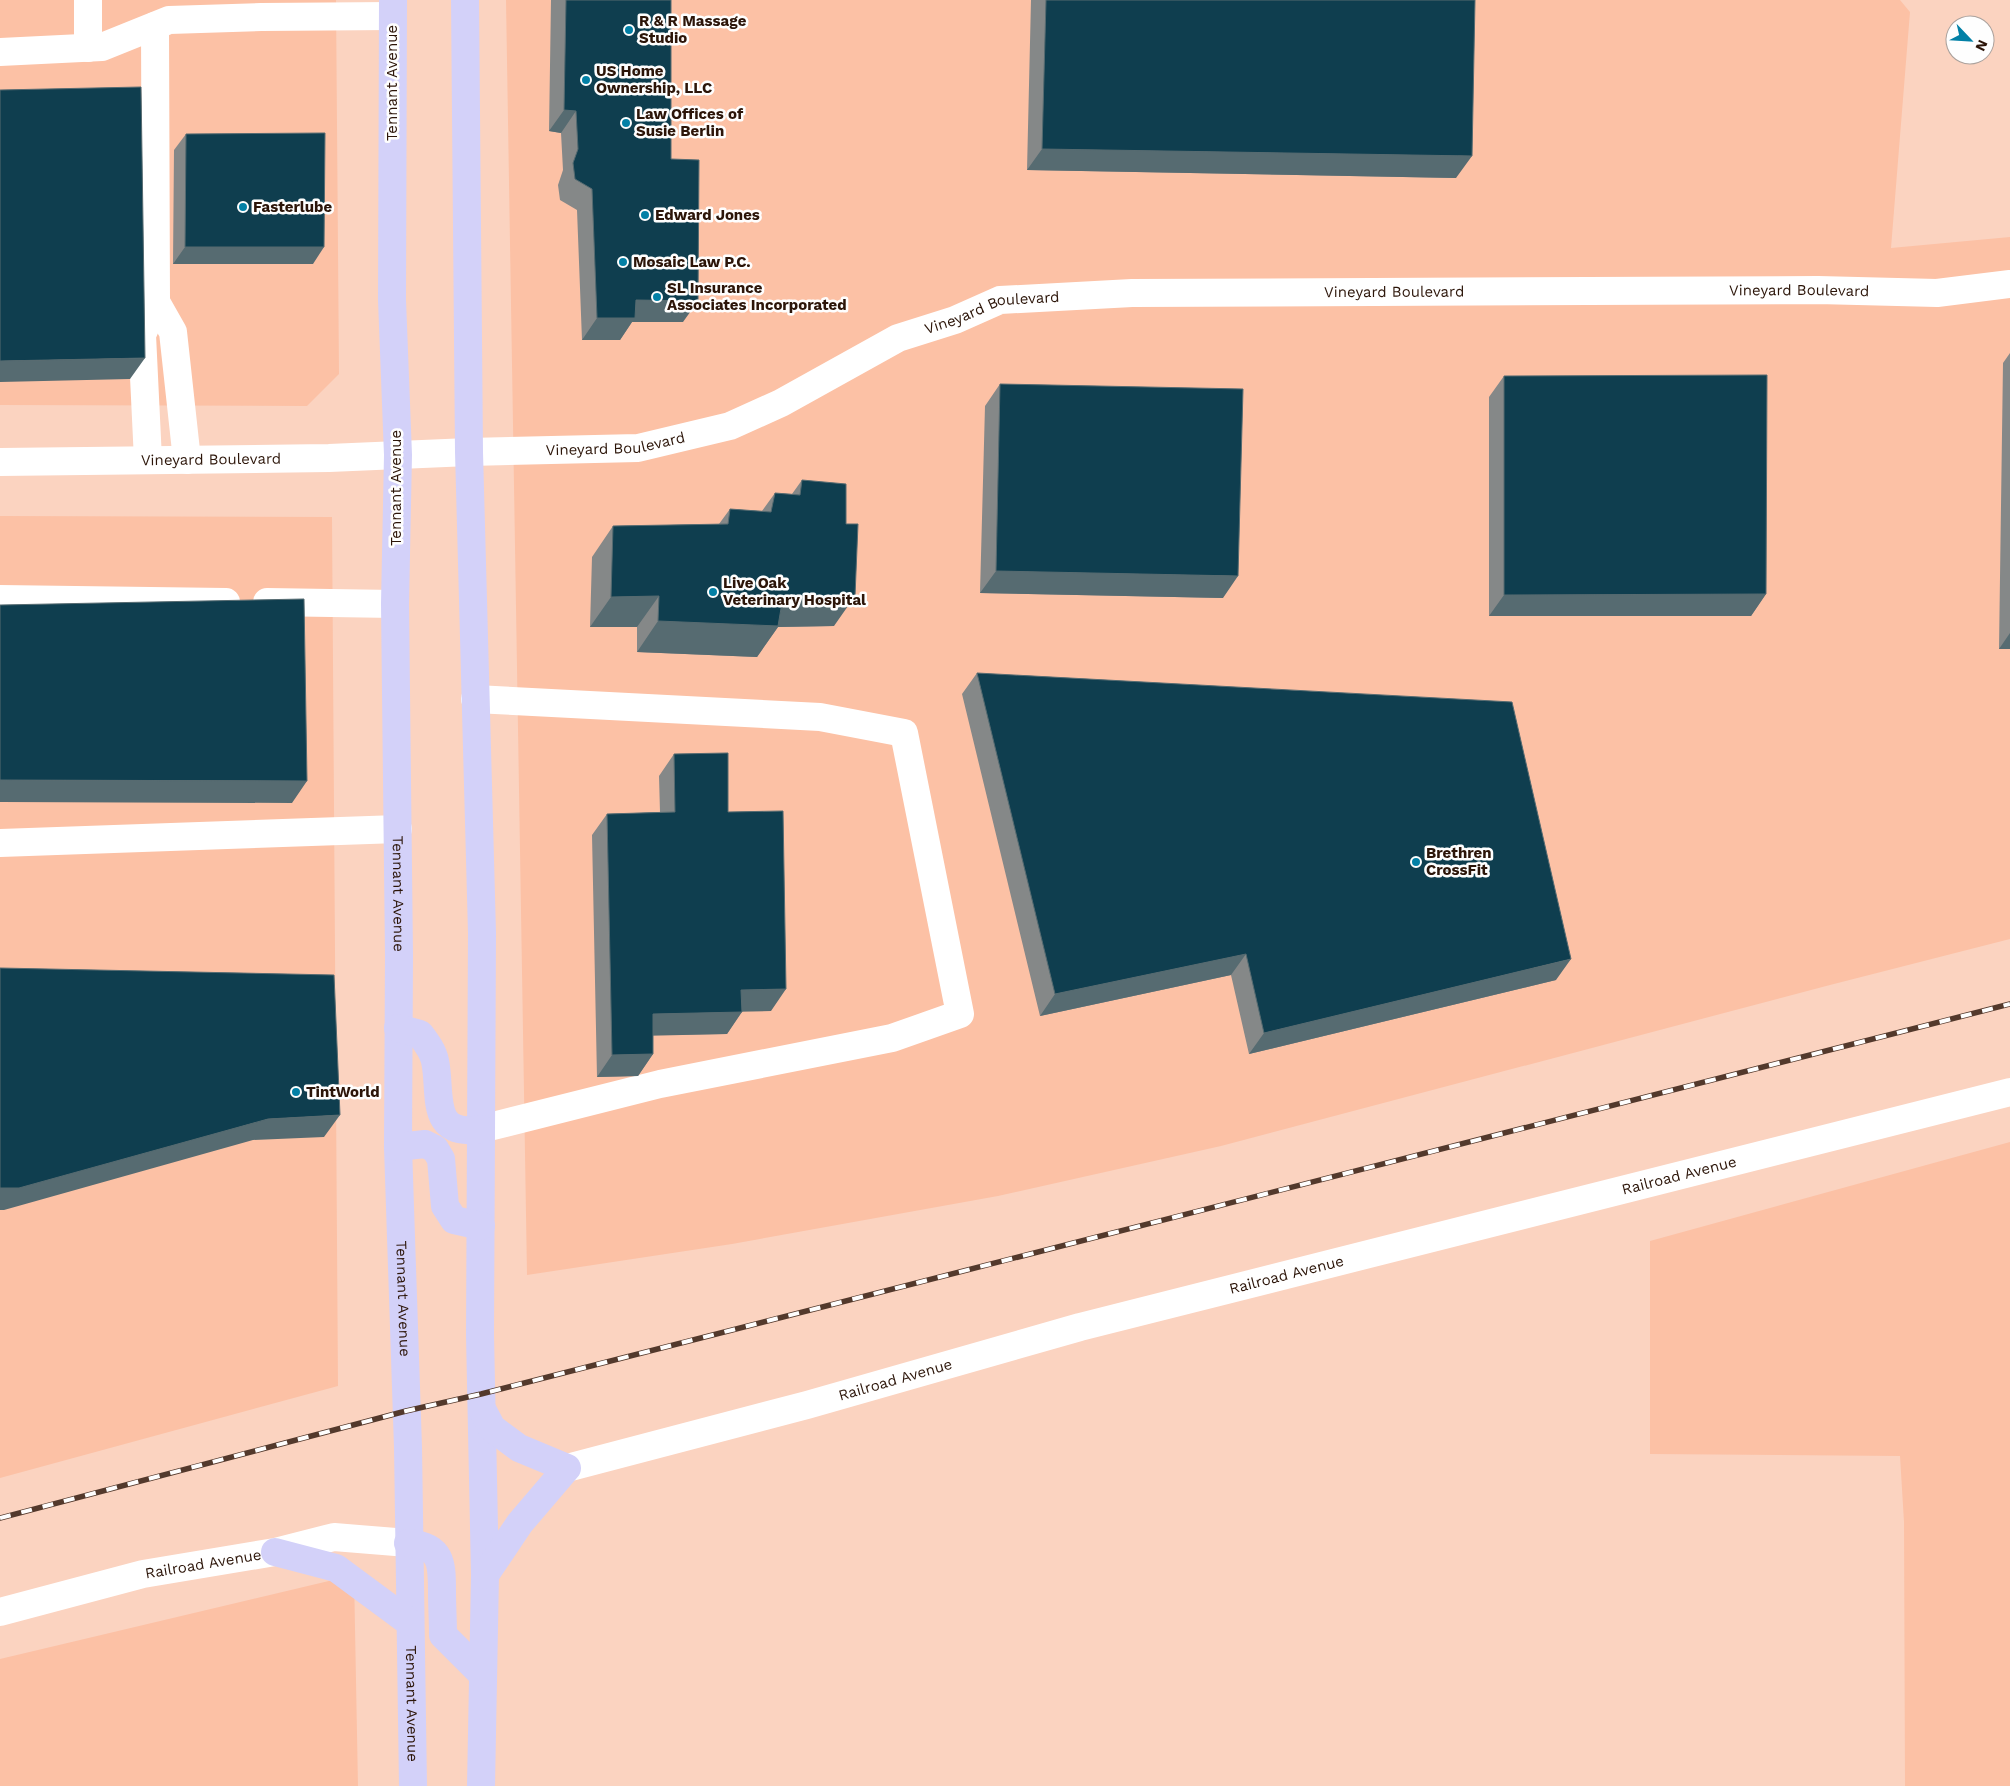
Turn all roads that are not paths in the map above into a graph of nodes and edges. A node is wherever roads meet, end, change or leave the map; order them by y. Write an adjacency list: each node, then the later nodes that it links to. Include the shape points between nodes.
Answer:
1 (88, 0): 5 (street)
2 (465, 0): 9 (main road)
3 (392, 8): 4 (street, via 169,20); 10 (main road, Tennant Avenue, via 392,300)
4 (155, 26): 5 (street, via 102,47); 8 (street)
5 (88, 48): 6 (street)
6 (0, 52)
7 (2010, 284): 9 (street, Vineyard Boulevard, via 1938,293 1818,290 1132,293 1000,300 955,320 898,338 781,403 730,426 638,448)
8 (156, 302): 11 (street, via 142,336); 12 (street, via 173,332)
9 (469, 452): 10 (street, Vineyard Boulevard); 16 (main road)
10 (398, 455): 12 (street, Vineyard Boulevard); 15 (main road, Tennant Avenue)
11 (148, 460): 12 (street, Vineyard Boulevard); 13 (street, Vineyard Boulevard)
12 (187, 460)
13 (0, 462)
14 (0, 598): 15 (street)
15 (395, 604): 17 (main road, Tennant Avenue)
16 (476, 699): 21 (main road, via 482,933); 21 (street, via 820,717 904,733 960,1014 892,1038 660,1084)
17 (398, 829): 18 (street); 19 (main road, Tennant Avenue)
18 (0, 844)
19 (398, 1028): 21 (main road, via 420,1034 430,1049 435,1061 442,1117 453,1127 470,1131); 22 (main road, Tennant Avenue)
20 (2010, 1092): 25 (street, Railroad Avenue, via 1080,1327 807,1405)
21 (481, 1129): 23 (main road)
22 (398, 1147): 23 (main road, via 425,1144 435,1149 441,1159 445,1206 454,1220); 26 (main road, Tennant Avenue)
23 (481, 1226): 24 (main road)
24 (482, 1409): 25 (main road, via 492,1428 519,1448); 28 (main road)
25 (567, 1468): 28 (main road, via 520,1524)
26 (408, 1543): 27 (street, Railroad Avenue, via 334,1537); 30 (main road, Tennant Avenue); 31 (main road, via 420,1544 438,1557 442,1568 443,1635)
27 (275, 1552): 29 (street, Railroad Avenue, via 143,1574); 30 (main road, via 336,1568)
28 (485, 1575): 31 (main road)
29 (0, 1612)
30 (409, 1622): 32 (main road, Tennant Avenue)
31 (482, 1674): 33 (main road)
32 (413, 1786)
33 (481, 1786)

